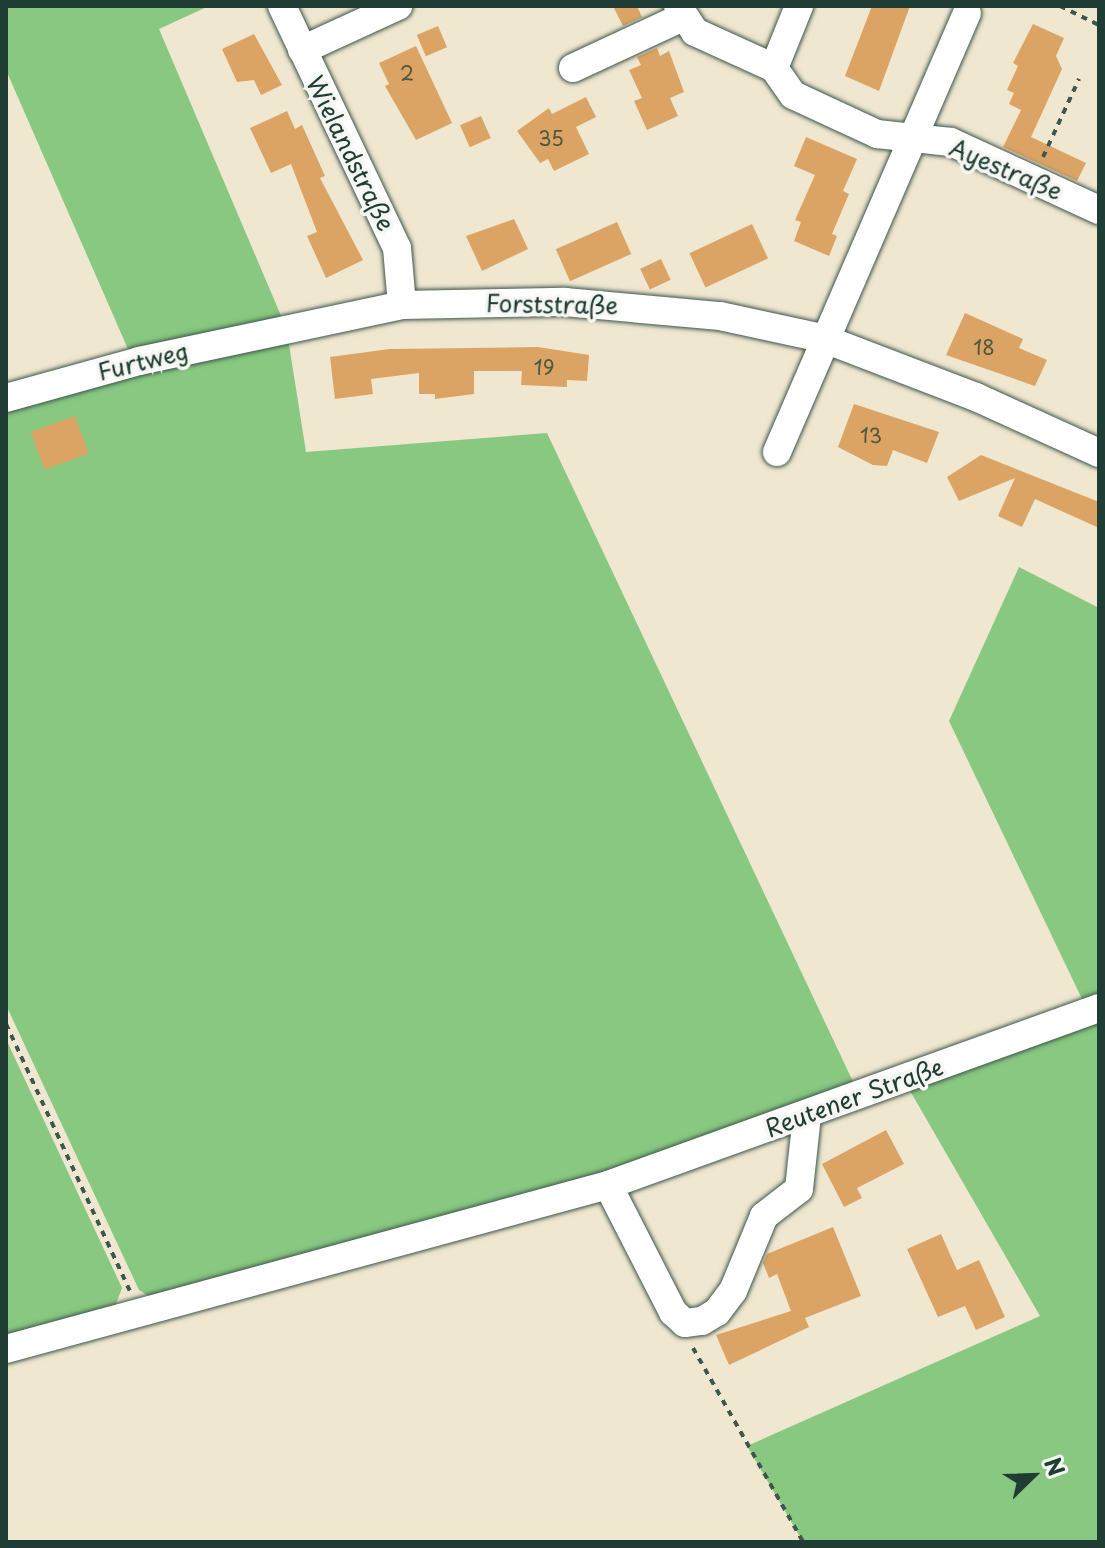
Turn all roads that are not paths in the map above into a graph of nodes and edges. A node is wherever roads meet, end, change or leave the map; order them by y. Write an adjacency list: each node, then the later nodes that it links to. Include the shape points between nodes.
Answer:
1 (282, 6): 6 (street, Wielandstraße)
2 (398, 6): 6 (street)
3 (799, 6): 8 (street)
4 (681, 11): 7 (street); 8 (street, Ayestraße, via 695,32)
5 (967, 13): 9 (street)
6 (302, 50): 11 (street, Wielandstraße, via 397,248)
7 (573, 68)
8 (774, 68): 9 (street, Ayestraße, via 793,95 877,134)
9 (910, 138): 10 (street, Ayestraße, via 951,142); 13 (street)
10 (1099, 210)
11 (402, 305): 12 (street, Forststraße); 13 (street, Forststraße, via 627,305 720,316)
12 (281, 328): 14 (street, Furtweg)
13 (822, 338): 15 (street); 16 (street, Forststraße, via 976,397)
14 (6, 398)
15 (777, 452)
16 (1099, 453)
17 (1099, 1008): 18 (street, Reutener Straße)
18 (807, 1115): 19 (street, Reutener Straße); 19 (street, via 799,1189 764,1216 752,1253 717,1312 685,1323 663,1296)
19 (608, 1185): 20 (street, Reutener Straße)
20 (6, 1349)

